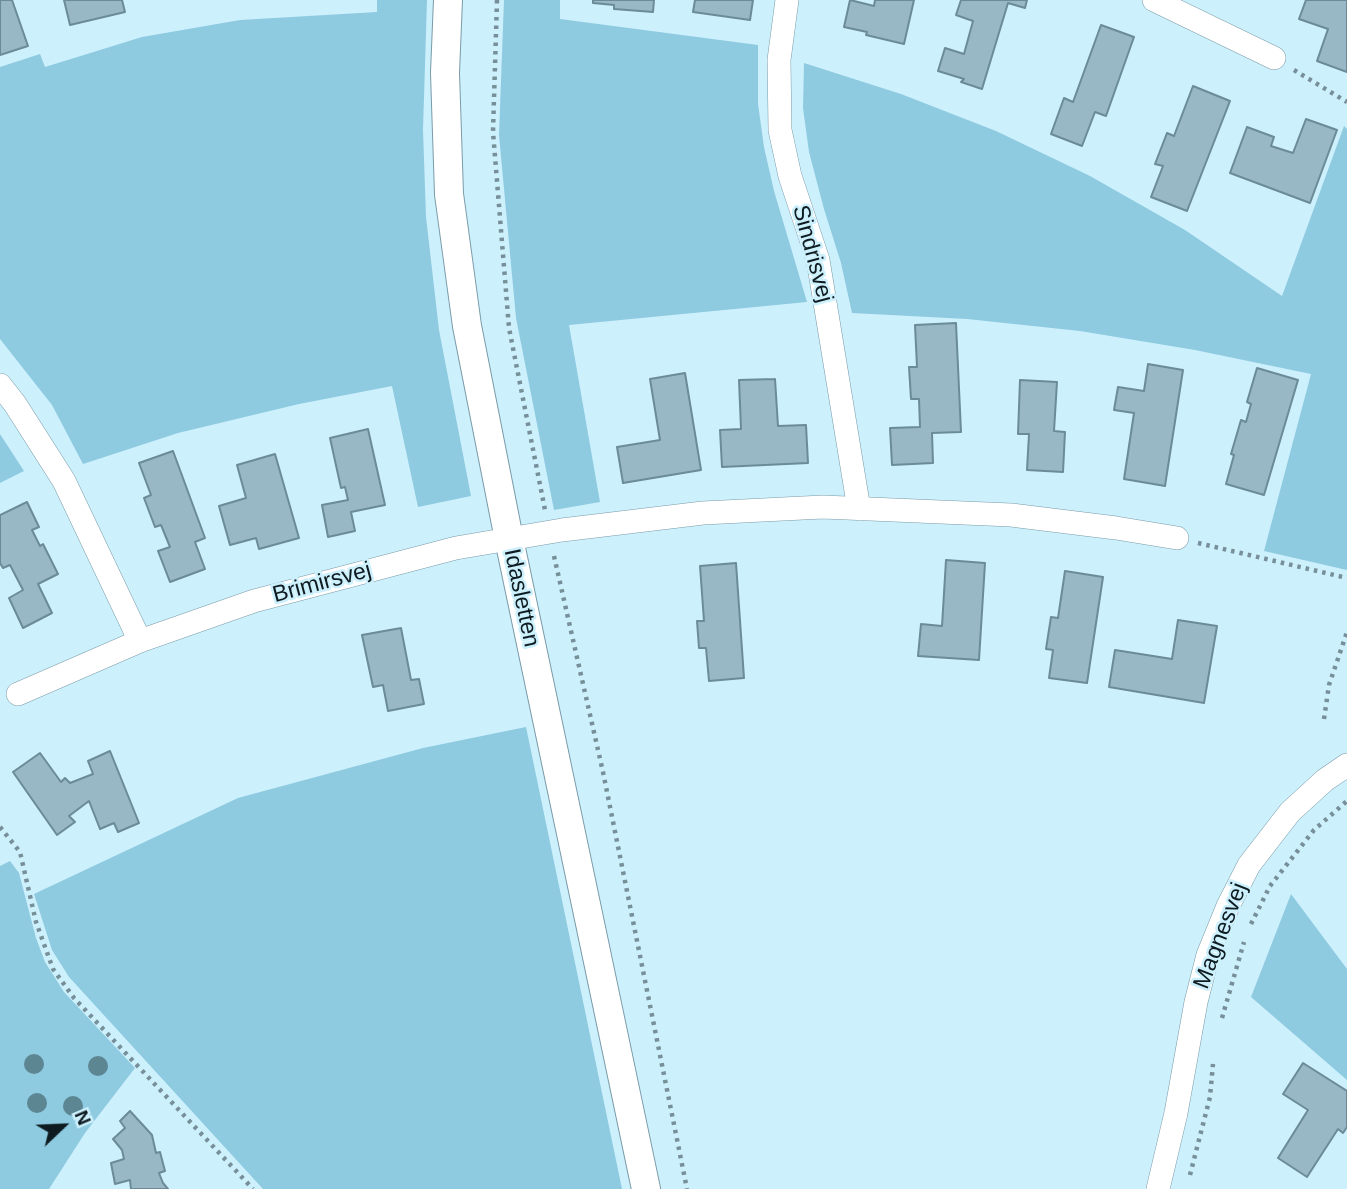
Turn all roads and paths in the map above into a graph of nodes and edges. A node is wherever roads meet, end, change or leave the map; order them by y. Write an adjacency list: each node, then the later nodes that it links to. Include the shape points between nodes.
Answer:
1 (448, 0): 11 (street, Idasletten, via 449,194 467,326)
2 (497, 0): 9 (path, via 493,132 509,328)
3 (787, 0): 8 (street, Sindrisvej, via 779,60 780,130 818,260)
4 (1154, 0): 5 (street)
5 (1274, 58): 6 (path)
6 (1347, 102)
7 (0, 385): 14 (street, via 64,481)
8 (859, 509): 9 (street, via 704,513); 10 (street, via 1010,515)
9 (550, 532): 11 (street); 26 (path)
10 (1177, 538): 12 (path)
11 (509, 539): 14 (street, Brimirsvej, via 456,548 254,601); 25 (street, Idasletten)
12 (1347, 578)
13 (1347, 632): 16 (path, via 1329,685)
14 (140, 641): 15 (street, Brimirsvej)
15 (19, 694)
16 (1324, 719)
17 (1347, 765): 23 (street, Magnesvej, via 1290,812 1250,865 1228,906 1196,1002)
18 (1347, 801): 20 (path, via 1314,830 1270,886 1247,933)
19 (0, 827): 24 (path, via 20,852 36,922 53,969 74,999)
20 (1219, 1031)
21 (1214, 1057): 22 (path, via 1210,1097)
22 (1189, 1177)
23 (1160, 1188)
24 (253, 1189)
25 (646, 1189)
26 (687, 1189)

